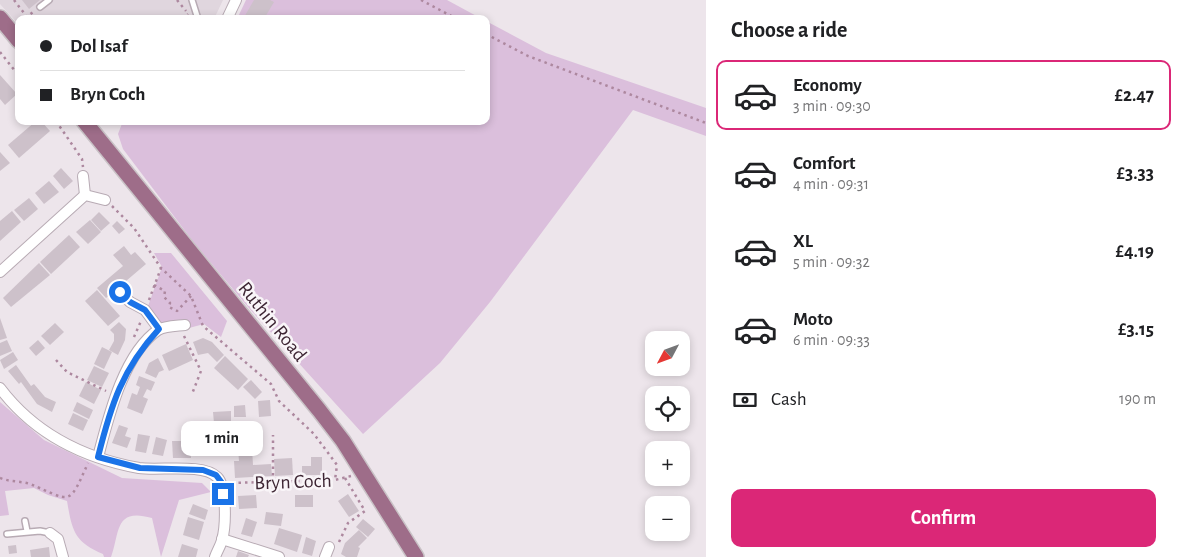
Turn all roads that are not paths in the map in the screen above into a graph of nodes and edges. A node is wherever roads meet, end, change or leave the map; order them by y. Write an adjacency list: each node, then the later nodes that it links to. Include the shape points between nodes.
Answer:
1 (49, 0): 4 (lane)
2 (192, 0): 5 (lane)
3 (236, 0): 6 (street)
4 (40, 7)
5 (197, 15)
6 (229, 15)
7 (0, 18): 8 (main road)
8 (15, 36)
9 (92, 125): 29 (main road, Ruthin Road, via 319,410)
10 (83, 176): 11 (street)
11 (85, 195): 12 (street); 13 (street)
12 (105, 200)
13 (0, 272)
14 (120, 292): 16 (street, via 145,310)
15 (182, 325): 16 (street)
16 (159, 329): 18 (street, via 130,365)
17 (0, 388): 18 (street, via 38,428 68,446)
18 (95, 456): 23 (street, via 140,468 203,470 216,475 222,483 225,505)
19 (25, 521): 20 (lane)
20 (26, 532): 21 (lane); 22 (lane)
21 (50, 533): 25 (street, via 58,539)
22 (7, 534)
23 (222, 540): 26 (street); 27 (street)
24 (329, 547): 28 (street)
25 (63, 557)
26 (214, 557)
27 (279, 557)
28 (325, 557)
29 (416, 557)

